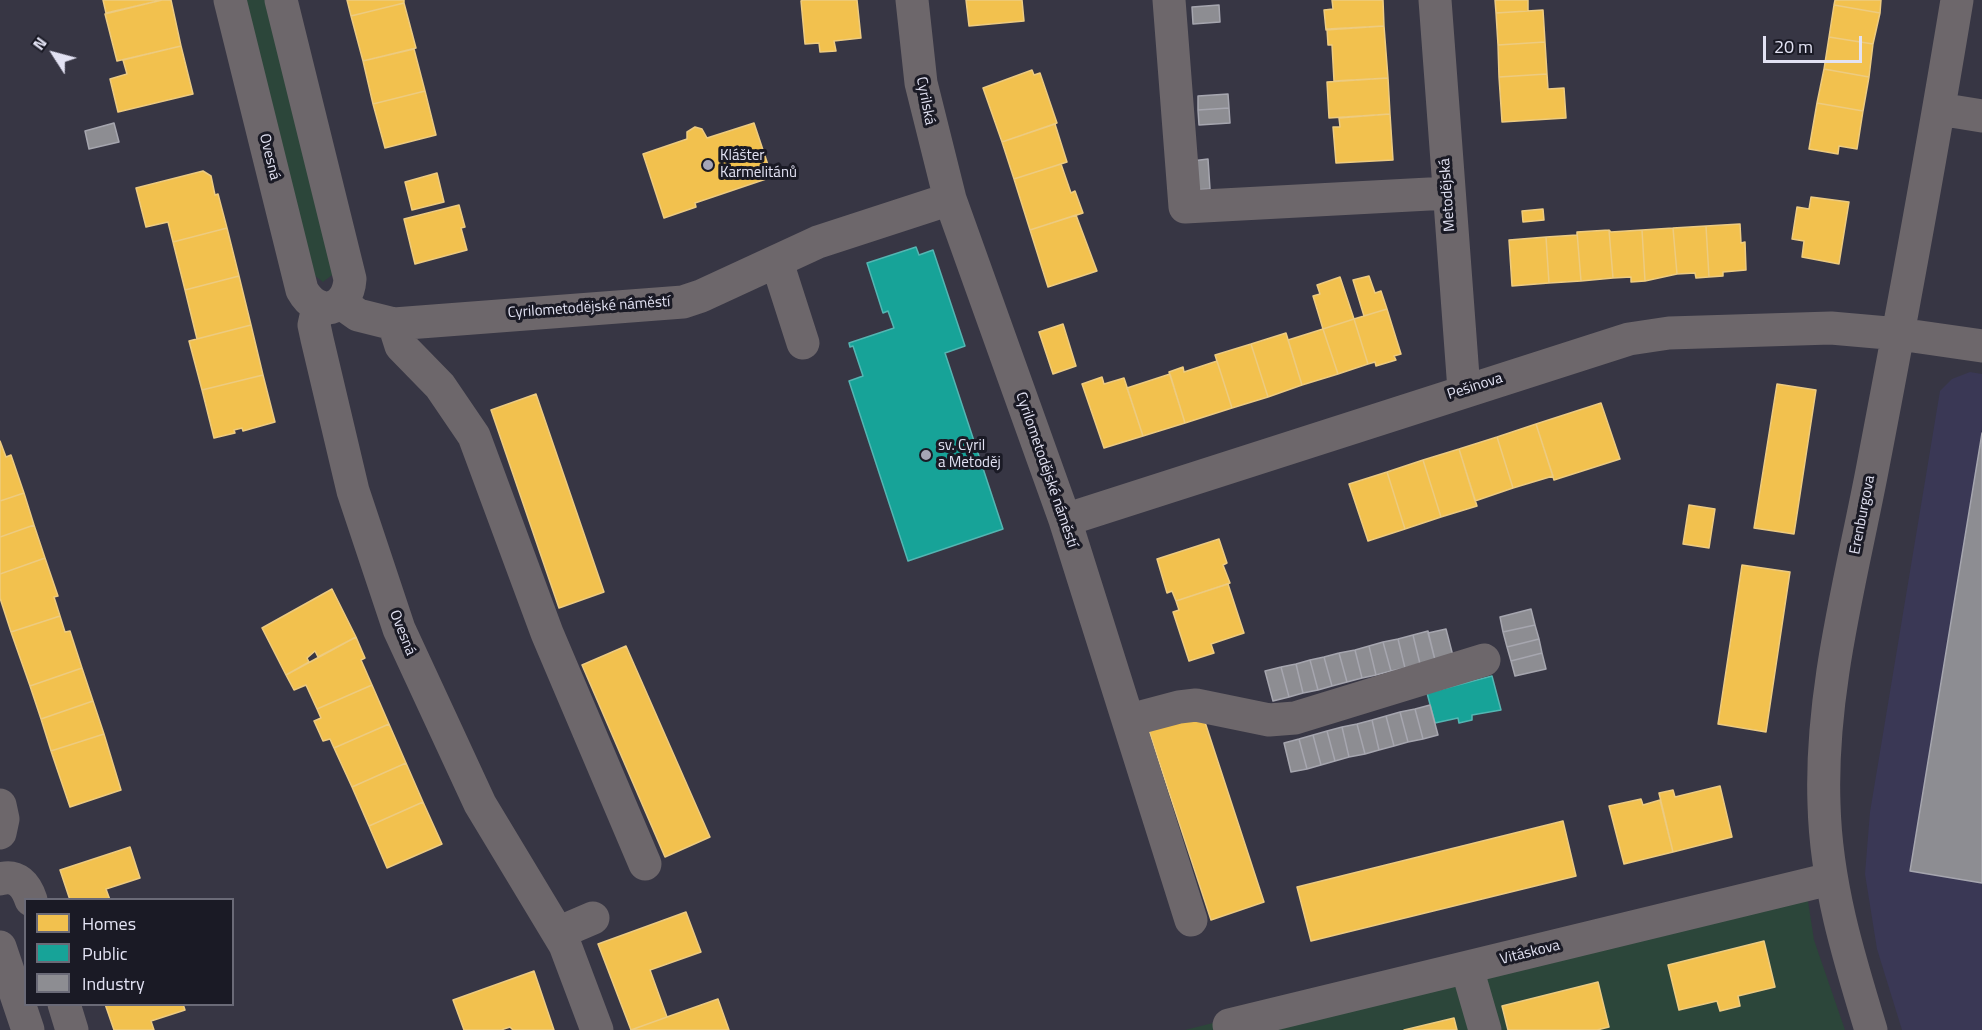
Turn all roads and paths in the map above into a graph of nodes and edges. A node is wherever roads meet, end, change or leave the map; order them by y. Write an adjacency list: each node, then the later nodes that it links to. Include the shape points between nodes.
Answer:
1 (230, 0): 12 (street, Ovesná)
2 (281, 0): 12 (street, Ovesná, via 350,279 349,292)
3 (912, 0): 10 (street, Cyrilská, via 921,83)
4 (1169, 0): 9 (street, via 1185,207)
5 (1435, 0): 9 (street, Metodějská)
6 (1957, 0): 7 (street, Erenburgova)
7 (1939, 109): 8 (street); 14 (street, Erenburgova)
8 (1982, 116)
9 (1448, 193): 17 (street, Metodějská)
10 (950, 199): 11 (street, Cyrilometodějské náměstí, via 818,242); 18 (street, Cyrilometodějské náměstí)
11 (777, 261): 13 (street, Cyrilometodějské náměstí, via 683,302); 15 (street)
12 (320, 298): 13 (street, via 358,315); 29 (street, Ovesná, via 314,325 316,339 353,491 399,629 480,804)
13 (394, 324): 23 (street, via 401,346 440,386 474,435 547,633)
14 (1899, 334): 16 (street, Pešinova); 17 (street, Pešinova, via 1831,328 1650,335 1608,344); 25 (street, Erenburgova, via 1831,687 1824,766)
15 (803, 343)
16 (1982, 346)
17 (1464, 390): 18 (street, Pešinova)
18 (1065, 519): 20 (street, Cyrilometodějské náměstí)
19 (1484, 660): 20 (street, via 1295,718 1269,720 1196,705)
20 (1130, 720): 28 (street, Cyrilometodějské náměstí)
21 (0, 805): 22 (street)
22 (0, 833)
23 (645, 864)
24 (0, 878): 26 (street, via 18,880)
25 (1830, 879): 31 (street, Vitáskova); 38 (street, Erenburgova)
26 (30, 898)
27 (593, 918): 29 (street)
28 (1191, 920)
29 (558, 933): 36 (street, Ovesná)
30 (0, 947): 34 (street)
31 (1467, 968): 33 (street, Vitáskova); 37 (street)
32 (64, 1006): 35 (street)
33 (1229, 1025)
34 (28, 1030)
35 (72, 1030)
36 (597, 1030)
37 (1485, 1030)
38 (1871, 1030)

